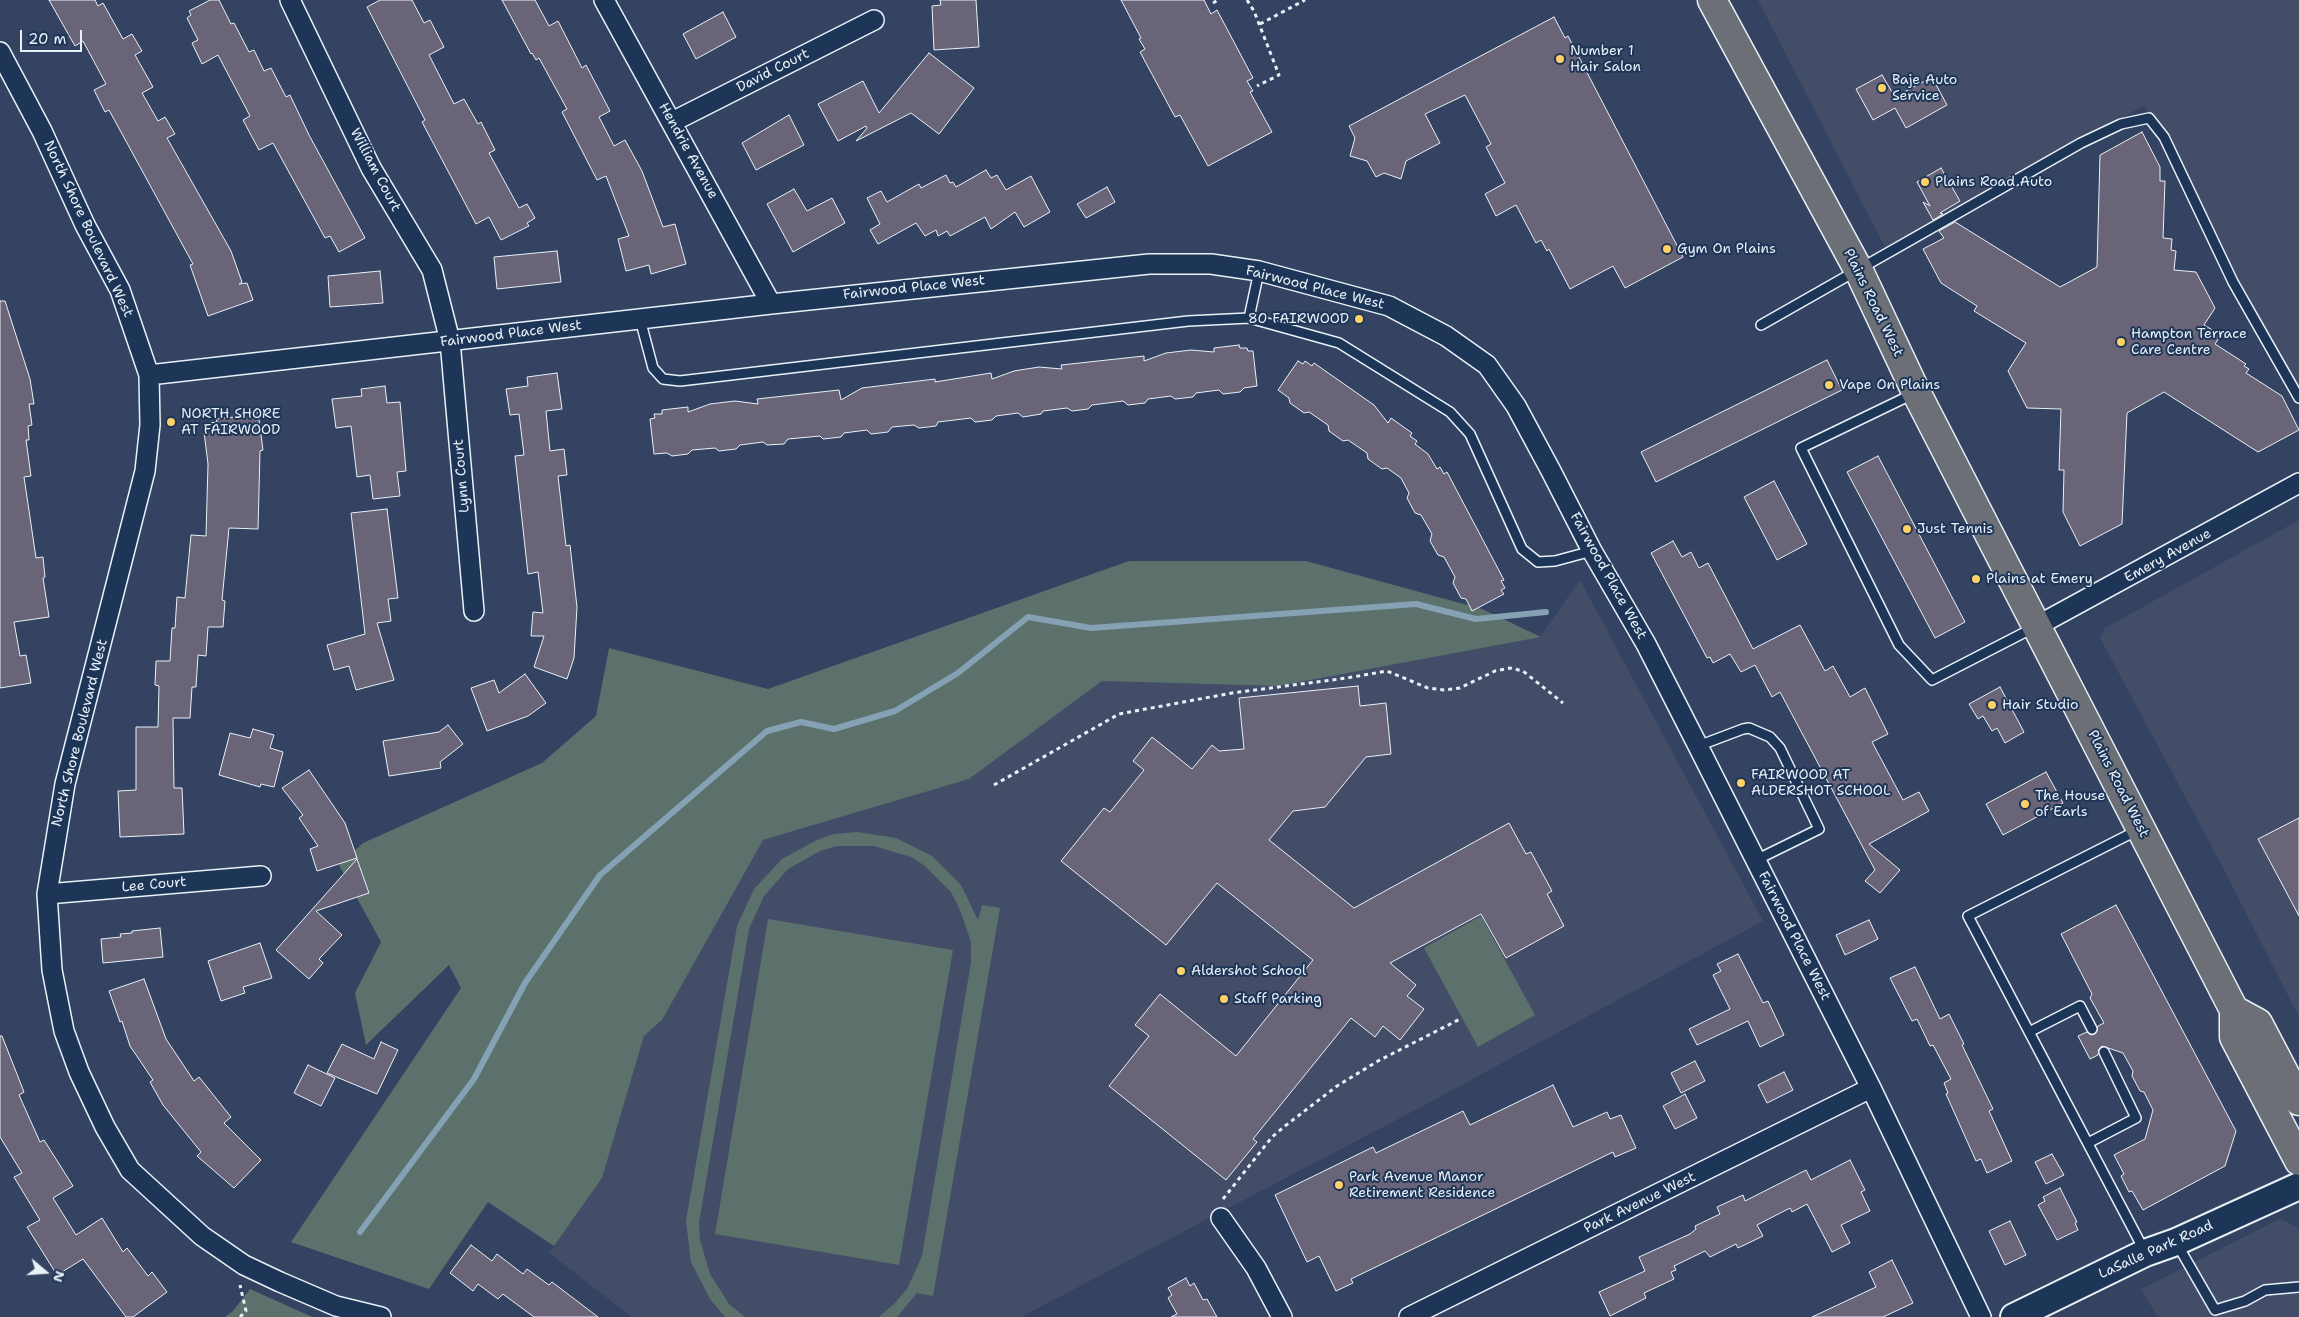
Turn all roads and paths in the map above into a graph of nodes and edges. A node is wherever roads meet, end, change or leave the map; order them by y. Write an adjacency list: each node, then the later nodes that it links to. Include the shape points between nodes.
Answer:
1 (290, 0): 19 (street, William Court, via 371,168 432,270)
2 (604, 0): 12 (street, Hendrie Avenue)
3 (1218, 0): 7 (path)
4 (1247, 0): 9 (path)
5 (1304, 0): 9 (path)
6 (1712, 0): 14 (main road, Plains Road West)
7 (1213, 3)
8 (874, 20): 12 (street, David Court)
9 (1260, 24): 11 (path, via 1279,75)
10 (0, 52): 20 (street, North Shore Boulevard West, via 120,290)
11 (1257, 86)
12 (672, 122): 15 (street, Hendrie Avenue)
13 (1258, 271): 15 (street, Fairwood Place West, via 1211,264 1149,264); 16 (lane); 24 (street, Fairwood Place West, via 1389,306 1446,336 1487,365 1516,406)
14 (1859, 271): 18 (lane); 21 (main road, Plains Road West); 22 (lane, via 2081,143 2121,124 2150,118 2164,137 2232,282)
15 (771, 304): 17 (street, Fairwood Place West)
16 (1249, 318): 17 (lane, via 1188,321 680,381 664,379 652,368); 24 (lane, via 1339,343 1450,412 1470,434 1522,549 1538,562)
17 (640, 319): 19 (street, Fairwood Place West)
18 (1761, 325)
19 (450, 341): 20 (street, Fairwood Place West); 25 (street, Lynn Court)
20 (149, 375): 33 (street, North Shore Boulevard West, via 150,425 145,471 65,784)
21 (1916, 392): 26 (main road, Plains Road West); 26 (lane, via 1802,448 1898,645 1932,680)
22 (2299, 398)
23 (2299, 483): 26 (street, Emery Avenue)
24 (1592, 551): 28 (street, Fairwood Place West, via 1646,644)
25 (474, 611)
26 (2035, 627): 30 (main road, Plains Road West)
27 (1562, 702): 29 (path, via 1523,671 1510,668 1495,671 1460,688 1444,690 1428,688 1387,671 1232,693 1119,714)
28 (1698, 746): 31 (street, Fairwood Place West); 31 (lane, via 1749,728 1770,737 1780,748 1819,828)
29 (994, 784)
30 (2141, 828): 34 (main road, Plains Road West); 37 (lane, via 1968,916)
31 (1756, 860): 39 (street, Fairwood Place West)
32 (261, 876): 33 (street, Lee Court)
33 (47, 894): 48 (street, North Shore Boulevard West, via 52,970 64,1031 105,1127 130,1170 202,1236)
34 (2234, 1010): 40 (main road, via 2258,1023); 42 (main road, Plains Road West, via 2234,1036)
35 (1462, 1018): 44 (path, via 1378,1061 1337,1086 1284,1126)
36 (2092, 1029): 37 (lane, via 2080,1006)
37 (2029, 1032): 41 (lane)
38 (2104, 1052): 41 (lane, via 2136,1118)
39 (1871, 1088): 54 (street, Park Avenue West); 55 (street, Fairwood Place West)
40 (2299, 1101)
41 (2088, 1143): 47 (lane)
42 (2299, 1161)
43 (2299, 1186): 46 (main road, LaSalle Park Road)
44 (1222, 1200)
45 (1221, 1218): 53 (street, via 1256,1268)
46 (2176, 1242): 47 (main road, LaSalle Park Road); 50 (lane)
47 (2145, 1253): 56 (main road, LaSalle Park Road)
48 (244, 1265): 51 (path, via 240,1283 246,1311); 52 (street, North Shore Boulevard West, via 336,1306)
49 (2299, 1287): 50 (lane, via 2265,1290)
50 (2212, 1313)
51 (240, 1317)
52 (381, 1317)
53 (1282, 1317)
54 (1409, 1317)
55 (1981, 1317)
56 (2014, 1317)

